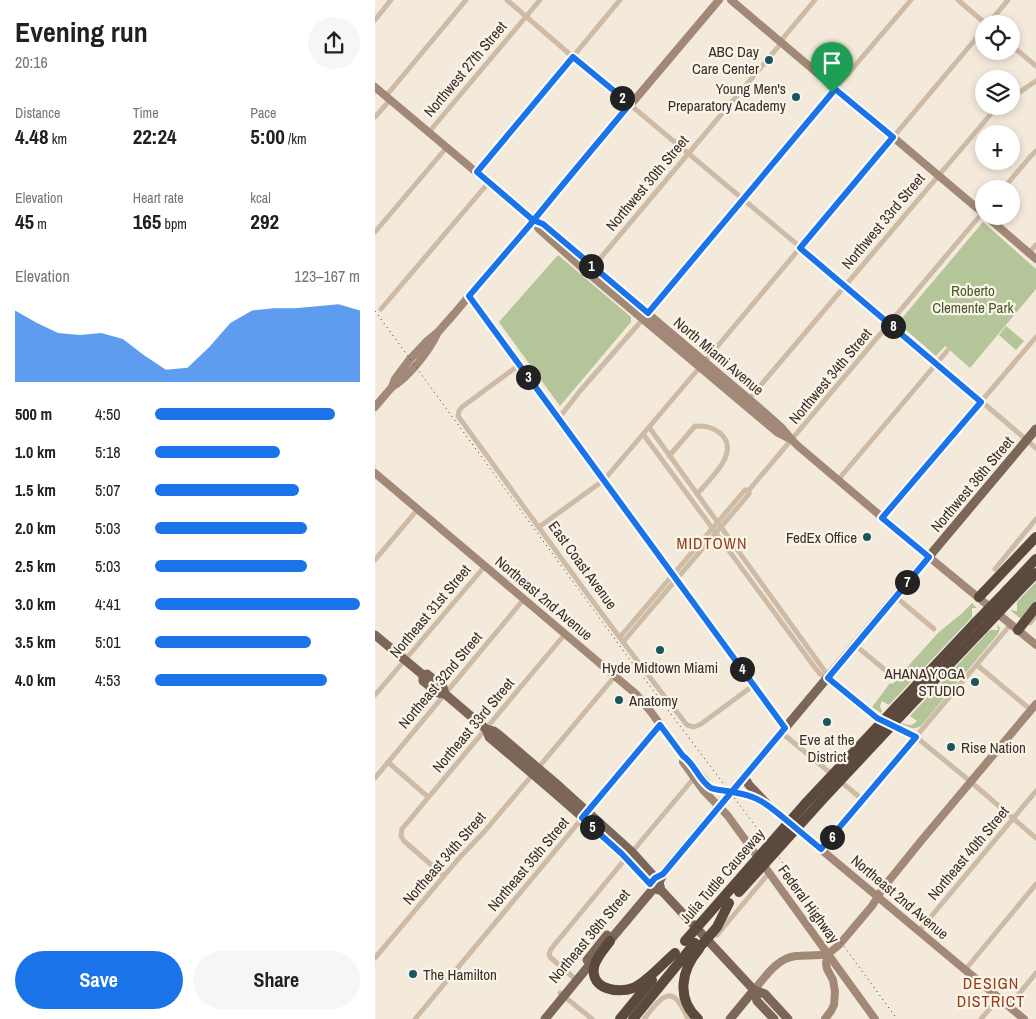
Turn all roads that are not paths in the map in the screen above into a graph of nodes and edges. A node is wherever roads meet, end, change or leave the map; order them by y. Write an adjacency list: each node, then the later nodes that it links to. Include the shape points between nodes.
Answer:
1 (391, 0): 15 (street)
2 (466, 0): 25 (street)
3 (507, 0): 14 (street)
4 (540, 0): 14 (street, Northwest 27th Street)
5 (620, 0): 19 (street)
6 (719, 0): 26 (main road)
7 (731, 0): 17 (main road)
8 (815, 0): 17 (street, Northwest 30th Street)
9 (911, 0): 23 (street)
10 (958, 0): 12 (street)
11 (1008, 0): 13 (street)
12 (976, 15)
13 (995, 15)
14 (526, 17): 19 (street); 29 (street, Northwest 27th Street)
15 (375, 20)
16 (975, 40): 30 (street)
17 (781, 42): 23 (main road); 33 (street, Northwest 30th Street)
18 (1020, 53): 20 (street)
19 (573, 57): 26 (street); 34 (street)
20 (1036, 66)
21 (1036, 81): 24 (street)
22 (375, 87): 25 (main road, North Miami Avenue)
23 (835, 89): 30 (main road); 38 (street)
24 (1020, 92)
25 (388, 98): 28 (street); 29 (main road, North Miami Avenue)
26 (630, 104): 33 (street); 40 (main road)
27 (989, 115): 35 (street, Northwest 33rd Street)
28 (375, 117)
29 (429, 132): 31 (main road, North Miami Avenue)
30 (893, 137): 35 (main road); 45 (street)
31 (447, 147): 34 (main road, North Miami Avenue); 43 (street)
32 (1036, 151): 36 (street)
33 (689, 154): 38 (street); 48 (street, Northwest 30th Street)
34 (477, 172): 37 (main road, North Miami Avenue)
35 (938, 175): 39 (main road); 49 (street, Northwest 33rd Street)
36 (1011, 180)
37 (489, 182): 40 (main road, North Miami Avenue); 51 (street)
38 (743, 200): 45 (street); 52 (street)
39 (975, 206)
40 (533, 220): 48 (main road, North Miami Avenue, via 543,224); 50 (main road); 52 (main road, North Miami Avenue, via 539,229 602,284)
41 (975, 225): 53 (street, Northwest 34th Street)
42 (997, 225): 46 (main road)
43 (375, 232)
44 (1036, 245): 46 (street)
45 (800, 248): 49 (street); 56 (street)
46 (1029, 253): 47 (main road)
47 (1036, 259)
48 (593, 267): 52 (main road, North Miami Avenue)
49 (845, 286): 53 (street); 59 (street, Northwest 33rd Street)
50 (469, 296): 58 (street); 61 (main road, via 417,363)
51 (381, 309)
52 (645, 316): 56 (main road, North Miami Avenue); 56 (main road, North Miami Avenue, via 696,354); 63 (street)
53 (890, 324): 57 (street); 67 (street, Northwest 34th Street)
54 (1036, 337): 60 (street)
55 (947, 351): 57 (street)
56 (702, 364): 59 (main road, North Miami Avenue); 62 (main road, via 751,406); 64 (street); 67 (main road, North Miami Avenue, via 778,433)
57 (936, 364): 60 (street); 73 (street)
58 (519, 365): 63 (street); 79 (street, East Coast Avenue, via 462,407 458,416)
59 (749, 399): 62 (main road, North Miami Avenue)
60 (981, 402): 68 (street); 76 (street)
61 (375, 407)
62 (763, 411): 67 (main road, North Miami Avenue)
63 (559, 418): 72 (street)
64 (649, 428): 66 (street); 70 (street)
65 (1036, 429): 68 (main road, Northwest 36th Street)
66 (643, 434): 72 (street); 80 (street)
67 (791, 440): 73 (main road, North Miami Avenue); 78 (street, via 749,490 745,490)
68 (1027, 440): 69 (street); 83 (main road, Northwest 36th Street)
69 (1036, 448)
70 (669, 456): 74 (street); 74 (street, via 695,426 715,429 725,438 727,446 723,464)
71 (375, 473): 75 (main road, Northeast 2nd Avenue)
72 (604, 480): 79 (street); 89 (street)
73 (838, 480): 76 (main road, North Miami Avenue)
74 (697, 494): 78 (street)
75 (418, 509): 82 (street); 86 (main road, Northeast 2nd Avenue)
76 (882, 518): 83 (main road, North Miami Avenue)
77 (1036, 519): 87 (street)
78 (719, 525): 80 (street); 106 (street)
79 (539, 527): 100 (street, East Coast Avenue)
80 (715, 530): 89 (street); 106 (street, via 817,669)
81 (1036, 537): 92 (highway)
82 (377, 553): 85 (street)
83 (929, 557): 91 (main road, Northeast 36th Street); 92 (main road, North Miami Avenue)
84 (1036, 559): 90 (highway, Julia Tuttle Causeway)
85 (375, 560)
86 (485, 566): 93 (main road, Northeast 2nd Avenue); 103 (street, Northeast 31st Street)
87 (995, 568)
88 (1036, 573): 90 (highway, Julia Tuttle Causeway)
89 (675, 577): 100 (street); 108 (street)
90 (1010, 594): 112 (highway, Julia Tuttle Causeway, bridge)
91 (895, 597): 96 (street); 101 (main road, Northeast 36th Street)
92 (979, 597): 97 (main road, North Miami Avenue)
93 (524, 599): 98 (main road, Northeast 2nd Avenue); 109 (street, Northeast 32nd Street)
94 (1036, 607): 97 (highway)
95 (1036, 616): 97 (street)
96 (934, 629)
97 (1017, 629): 102 (main road, North Miami Avenue); 104 (street)
98 (565, 634): 105 (main road, Northeast 2nd Avenue); 114 (street, Northeast 33rd Street)
99 (375, 635): 103 (main road)
100 (622, 640): 108 (street, East Coast Avenue, via 691,727 701,724)
101 (855, 645): 106 (main road, Northeast 36th Street); 107 (street)
102 (1036, 645)
103 (405, 660): 109 (main road, via 423,675 427,684 438,693); 110 (street, Northeast 31st Street)
104 (977, 665): 111 (street); 116 (street)
105 (615, 676): 113 (main road, Northeast 2nd Avenue, via 641,699); 119 (street, Northeast 34th Street)
106 (828, 678): 115 (main road, Northeast 36th Street); 116 (street, via 877,718)
107 (897, 680)
108 (754, 685): 115 (street)
109 (445, 694): 114 (main road); 118 (street, Northeast 32nd Street)
110 (375, 695)
111 (1033, 707): 123 (main road)
112 (901, 708): 143 (highway, Julia Tuttle Causeway, bridge); 143 (highway, Julia Tuttle Causeway, bridge, via 805,804)
113 (660, 725): 117 (main road, Northeast 2nd Avenue); 130 (street, Northeast 35th Street)
114 (486, 729): 119 (main road, via 494,731); 126 (street, Northeast 33rd Street)
115 (783, 730): 122 (main road, Northeast 36th Street); 127 (street)
116 (916, 737): 123 (street); 127 (street)
117 (683, 756): 121 (main road, Northeast 2nd Avenue, via 683,762); 125 (main road, Northeast 2nd Avenue, via 710,787)
118 (388, 762): 120 (street, Northeast 32nd Street); 126 (street)
119 (535, 771): 130 (main road); 136 (street, Northeast 34th Street)
120 (375, 778)
121 (694, 778): 129 (main road, Northeast 2nd Avenue); 134 (street)
122 (744, 778): 125 (main road, Northeast 36th Street); 128 (main road)
123 (971, 782): 131 (street); 139 (main road)
124 (1036, 791): 131 (street, Northeast 40th Street)
125 (732, 792): 128 (main road, Northeast 2nd Avenue, via 750,796); 129 (main road, Northeast 36th Street)
126 (428, 798): 136 (street, Northeast 33rd Street, via 403,827 401,834 404,841)
127 (863, 800): 133 (street)
128 (769, 806): 133 (main road, Northeast 2nd Avenue)
129 (719, 807): 135 (main road, Federal Highway); 137 (main road, Northeast 36th Street)
130 (585, 815): 134 (main road); 156 (street, Northeast 35th Street)
131 (1013, 818): 132 (street); 140 (street, Northeast 40th Street)
132 (1036, 838)
133 (821, 849): 139 (main road, Northeast 2nd Avenue)
134 (629, 855): 137 (main road); 151 (street, via 553,945 549,954 552,959)
135 (769, 873): 142 (street); 145 (main road, Federal Highway)
136 (444, 876): 147 (street, Northeast 34th Street)
137 (657, 883): 141 (main road, Northeast 36th Street); 142 (main road); 151 (main road, Northeast 36th Street)
138 (1036, 884): 149 (street)
139 (878, 896): 140 (main road, Northeast 2nd Avenue); 145 (main road)
140 (919, 931): 149 (main road, Northeast 2nd Avenue)
141 (610, 941): 144 (highway, via 594,969 598,982 612,990 622,991 636,986); 153 (main road, Northeast 36th Street)
142 (710, 942): 152 (main road)
143 (693, 944): 144 (highway, Julia Tuttle Causeway); 161 (highway, Julia Tuttle Causeway); 164 (highway, via 683,984 685,1001)
144 (675, 953): 160 (highway, Julia Tuttle Causeway)
145 (828, 954): 146 (main road); 148 (main road); 169 (main road, Federal Highway)
146 (803, 956): 148 (main road); 152 (main road, via 780,961)
147 (375, 958)
148 (827, 969): 168 (main road, via 835,992 834,1005)
149 (965, 970): 154 (main road, Northeast 2nd Avenue)
150 (1036, 973): 155 (street)
151 (573, 977): 153 (main road, Northeast 36th Street)
152 (754, 990): 165 (main road); 166 (main road, via 757,1000); 167 (main road, via 765,994)
153 (562, 994): 157 (main road, Northeast 36th Street); 158 (main road, Northeast 36th Street); 159 (street)
154 (999, 998): 155 (main road, Northeast 2nd Avenue); 170 (street)
155 (1009, 1006): 171 (main road, Northeast 2nd Avenue)
156 (415, 1019)
157 (539, 1019)
158 (545, 1019)
159 (592, 1019)
160 (620, 1019)
161 (633, 1019)
162 (644, 1019): 163 (street, via 662,998 669,995 678,1000)
163 (688, 1019)
164 (698, 1019)
165 (730, 1019)
166 (774, 1019)
167 (788, 1019)
168 (825, 1019)
169 (875, 1019)
170 (981, 1019)
171 (1024, 1019)

